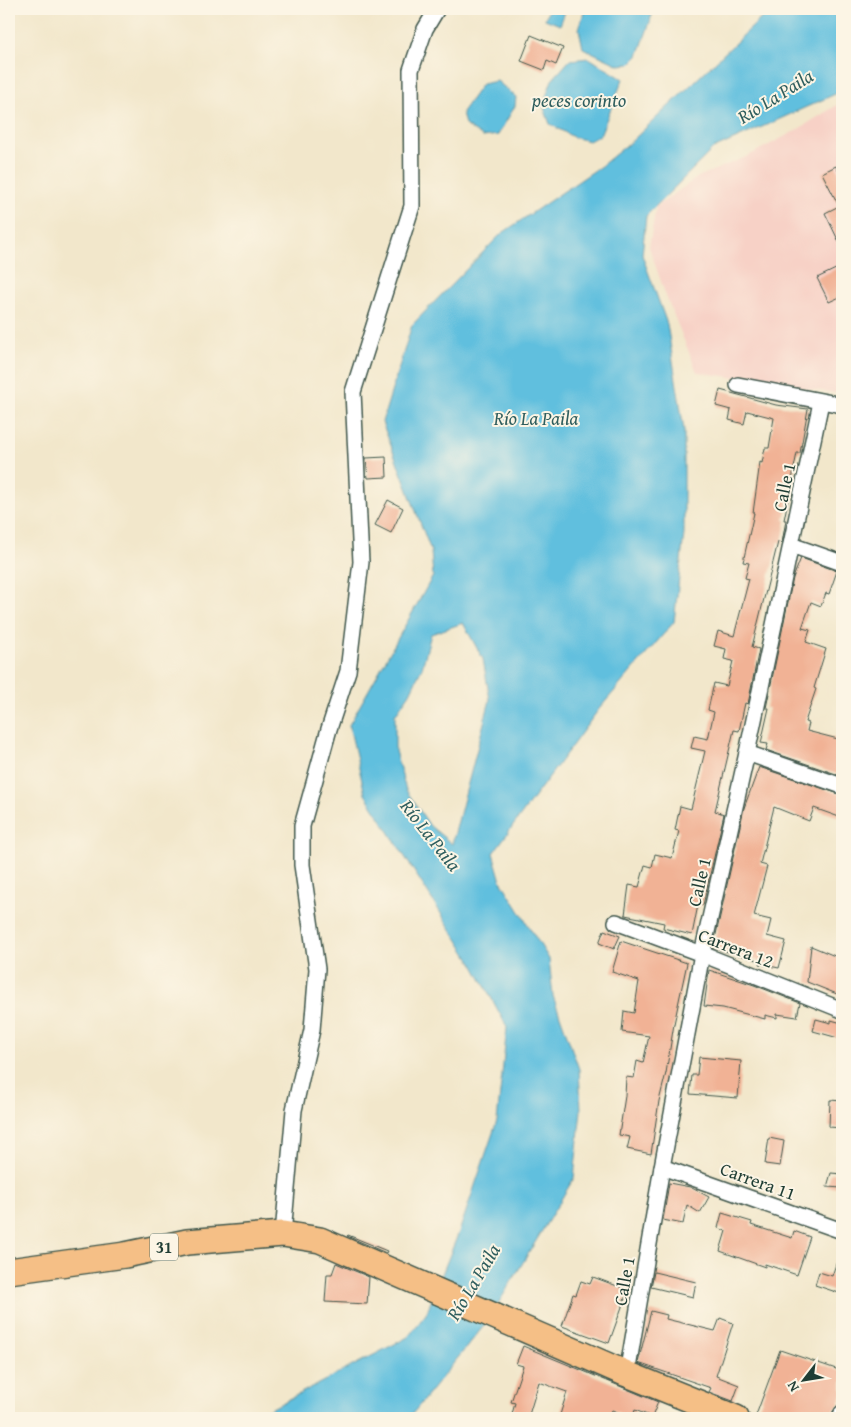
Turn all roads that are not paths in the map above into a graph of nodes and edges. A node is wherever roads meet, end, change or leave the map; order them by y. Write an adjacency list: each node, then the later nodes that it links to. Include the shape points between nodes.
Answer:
1 (437, 9): 14 (street, via 425,29 411,70 412,206 353,392 361,562 348,670 302,826 302,865 317,969 312,1030 294,1110)
2 (738, 385): 3 (street)
3 (821, 402): 4 (street); 5 (street, Calle 1)
4 (842, 405)
5 (791, 545): 6 (street); 7 (street, Calle 1)
6 (842, 562)
7 (747, 753): 8 (street); 10 (street, Calle 1)
8 (842, 786)
9 (616, 922): 10 (street, Carrera 12)
10 (702, 954): 11 (street, Carrera 12); 12 (street, Calle 1)
11 (842, 1010)
12 (662, 1167): 13 (street, Carrera 11); 16 (street, Calle 1)
13 (842, 1231)
14 (283, 1234): 15 (main road, 31, via 187,1242 125,1255); 16 (main road, 31, via 320,1240)
15 (9, 1270)
16 (627, 1374): 18 (main road, 31)
17 (842, 1413): 19 (street)
18 (736, 1418)
19 (841, 1418)

